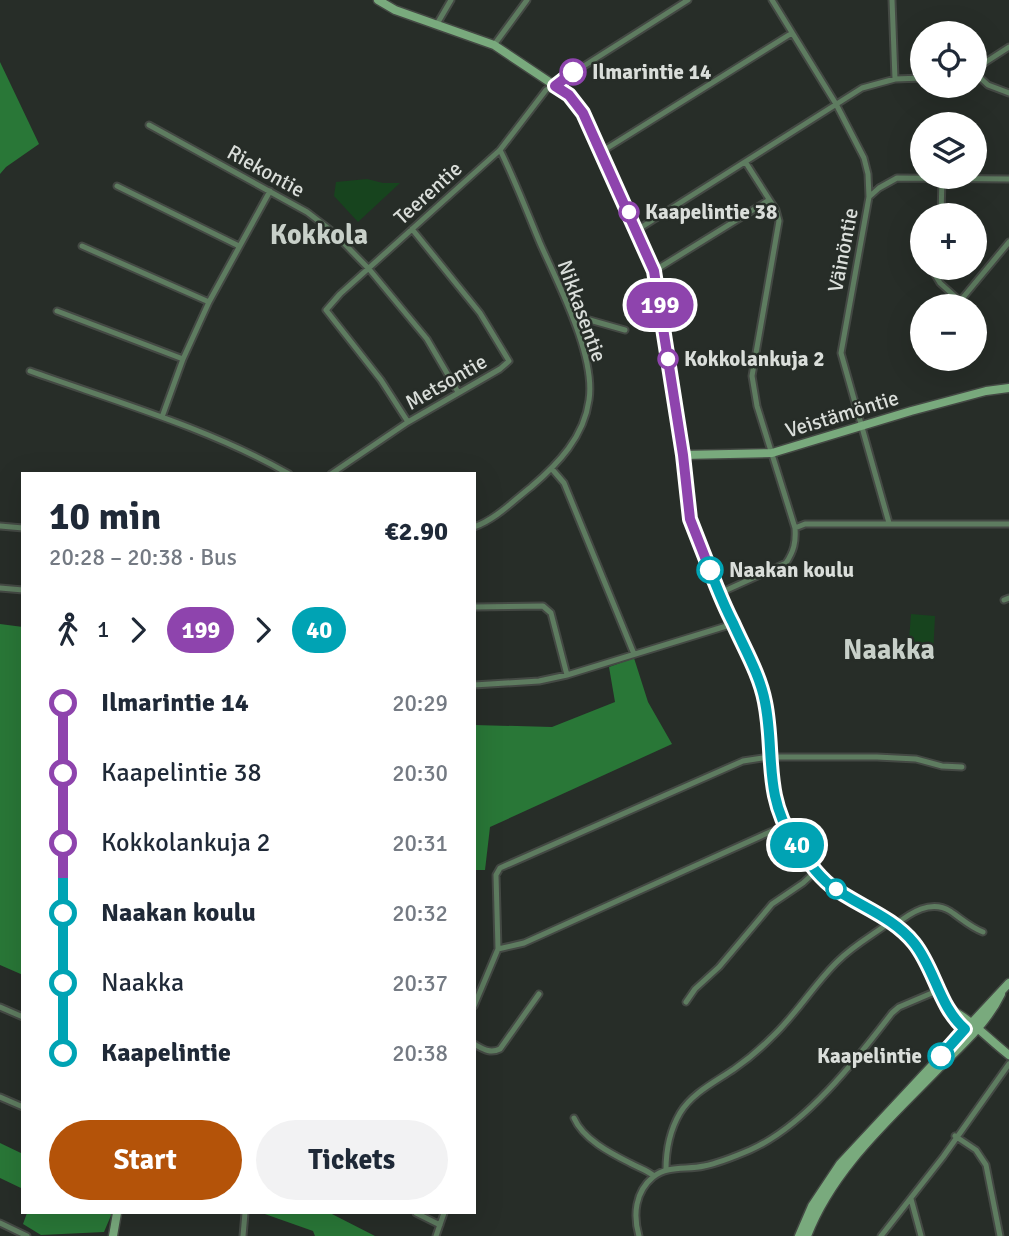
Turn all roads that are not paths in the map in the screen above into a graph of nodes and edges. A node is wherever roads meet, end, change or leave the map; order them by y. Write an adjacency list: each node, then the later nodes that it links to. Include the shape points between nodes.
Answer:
1 (378, 0): 7 (street)
2 (451, 0): 7 (street)
3 (527, 0): 9 (street)
4 (688, 0): 15 (street, Teerentie)
5 (772, 0): 8 (street, Väinöntie)
6 (892, 0): 13 (street)
7 (437, 24): 9 (street)
8 (792, 33): 17 (street, Väinöntie); 20 (street)
9 (494, 45): 15 (street)
10 (1009, 47): 11 (street)
11 (987, 63)
12 (910, 78): 13 (street)
13 (895, 79): 17 (street, via 862,88)
14 (987, 84): 16 (street)
15 (555, 86): 19 (street, Teerentie, via 546,90); 20 (street, via 577,103)
16 (1009, 93)
17 (836, 104): 21 (street); 27 (street, Väinöntie, via 864,158)
18 (149, 125): 26 (street, Riekontie)
19 (500, 150): 29 (street, Teerentie); 41 (street, Nikkasentie)
20 (601, 152): 30 (street)
21 (746, 163): 28 (street); 30 (street)
22 (910, 178): 27 (street, via 897,178)
23 (987, 179): 24 (street)
24 (1009, 179)
25 (117, 186): 33 (street)
26 (270, 191): 33 (street); 34 (street, Riekontie, via 333,232)
27 (869, 197): 49 (street, Väinöntie, via 841,353)
28 (769, 200): 35 (street); 50 (street, via 779,220 778,237 752,376)
29 (412, 229): 34 (street, Teerentie); 46 (street, Metsontie, via 480,313 509,361)
30 (637, 230): 35 (street)
31 (1009, 242): 38 (street)
32 (82, 246): 39 (street)
33 (239, 246): 39 (street)
34 (369, 269): 46 (street, Riekontie, via 427,339); 48 (street, Teerentie, via 326,310)
35 (654, 271): 51 (street)
36 (938, 280): 37 (street)
37 (949, 294)
38 (966, 294)
39 (209, 302): 43 (street)
40 (57, 311): 43 (street)
41 (572, 315): 42 (street); 52 (street, Nikkasentie, via 588,368 589,400 574,442)
42 (625, 330)
43 (183, 359): 47 (street)
44 (30, 371): 47 (street)
45 (1009, 388): 49 (street, Veistämöntie)
46 (458, 392): 48 (street, Metsontie)
47 (162, 417): 53 (street)
48 (408, 422): 54 (street, Metsontie)
49 (861, 427): 50 (street, Veistämöntie); 55 (street, Väinöntie)
50 (772, 453): 51 (street, Veistämöntie); 60 (street)
51 (683, 455): 63 (street, via 692,526)
52 (552, 469): 58 (street, Nikkasentie); 66 (street, via 564,483)
53 (285, 472)
54 (334, 472)
55 (889, 523): 56 (street); 60 (street)
56 (1009, 524)
57 (0, 526): 59 (street)
58 (476, 526)
59 (21, 527)
60 (795, 528): 63 (street, via 793,553 786,563)
61 (0, 588): 62 (street)
62 (21, 590)
63 (720, 593): 65 (street)
64 (476, 607): 67 (street, via 543,606 551,613)
65 (733, 624): 66 (street); 69 (street, via 765,700)
66 (634, 654): 67 (street)
67 (567, 676): 68 (street)
68 (476, 685)
69 (769, 757): 70 (street, via 877,757); 71 (street, via 774,793); 75 (street, via 743,761 694,781 497,871)
70 (962, 767)
71 (786, 827): 72 (street); 75 (street, via 524,943)
72 (816, 871): 73 (street, via 830,885); 80 (street, via 772,904)
73 (892, 923): 74 (street, via 935,906); 77 (street, via 921,952); 93 (street, via 852,948 771,1039 689,1102 672,1129)
74 (983, 932)
75 (498, 949): 79 (street)
76 (1009, 983): 83 (street, via 991,1011)
77 (939, 990): 83 (street, via 957,1022); 93 (street, via 892,1013 840,1078 764,1142 705,1166)
78 (539, 994): 84 (street, via 500,1049 494,1052)
79 (476, 1001)
80 (686, 1002)
81 (0, 1007): 82 (street)
82 (21, 1016)
83 (971, 1027): 85 (street); 107 (street, via 840,1164 812,1206); 108 (street, via 847,1166)
84 (476, 1045)
85 (1009, 1055)
86 (1009, 1064): 87 (street)
87 (1002, 1073): 88 (street); 92 (street)
88 (1009, 1079)
89 (0, 1097): 90 (street)
90 (21, 1106)
91 (574, 1118): 94 (street, via 589,1137)
92 (955, 1136): 95 (street); 111 (street, via 982,1156)
93 (666, 1170): 94 (street)
94 (654, 1176): 106 (street, via 637,1200)
95 (911, 1199): 109 (street); 110 (street)
96 (117, 1214): 103 (street)
97 (245, 1214): 104 (street)
98 (418, 1214): 101 (street)
99 (444, 1214): 101 (street)
100 (0, 1223): 102 (street)
101 (440, 1225): 105 (street)
102 (27, 1236)
103 (113, 1236)
104 (243, 1236)
105 (436, 1236)
106 (639, 1236)
107 (799, 1236)
108 (807, 1236)
109 (881, 1236)
110 (921, 1236)
111 (1000, 1236)

